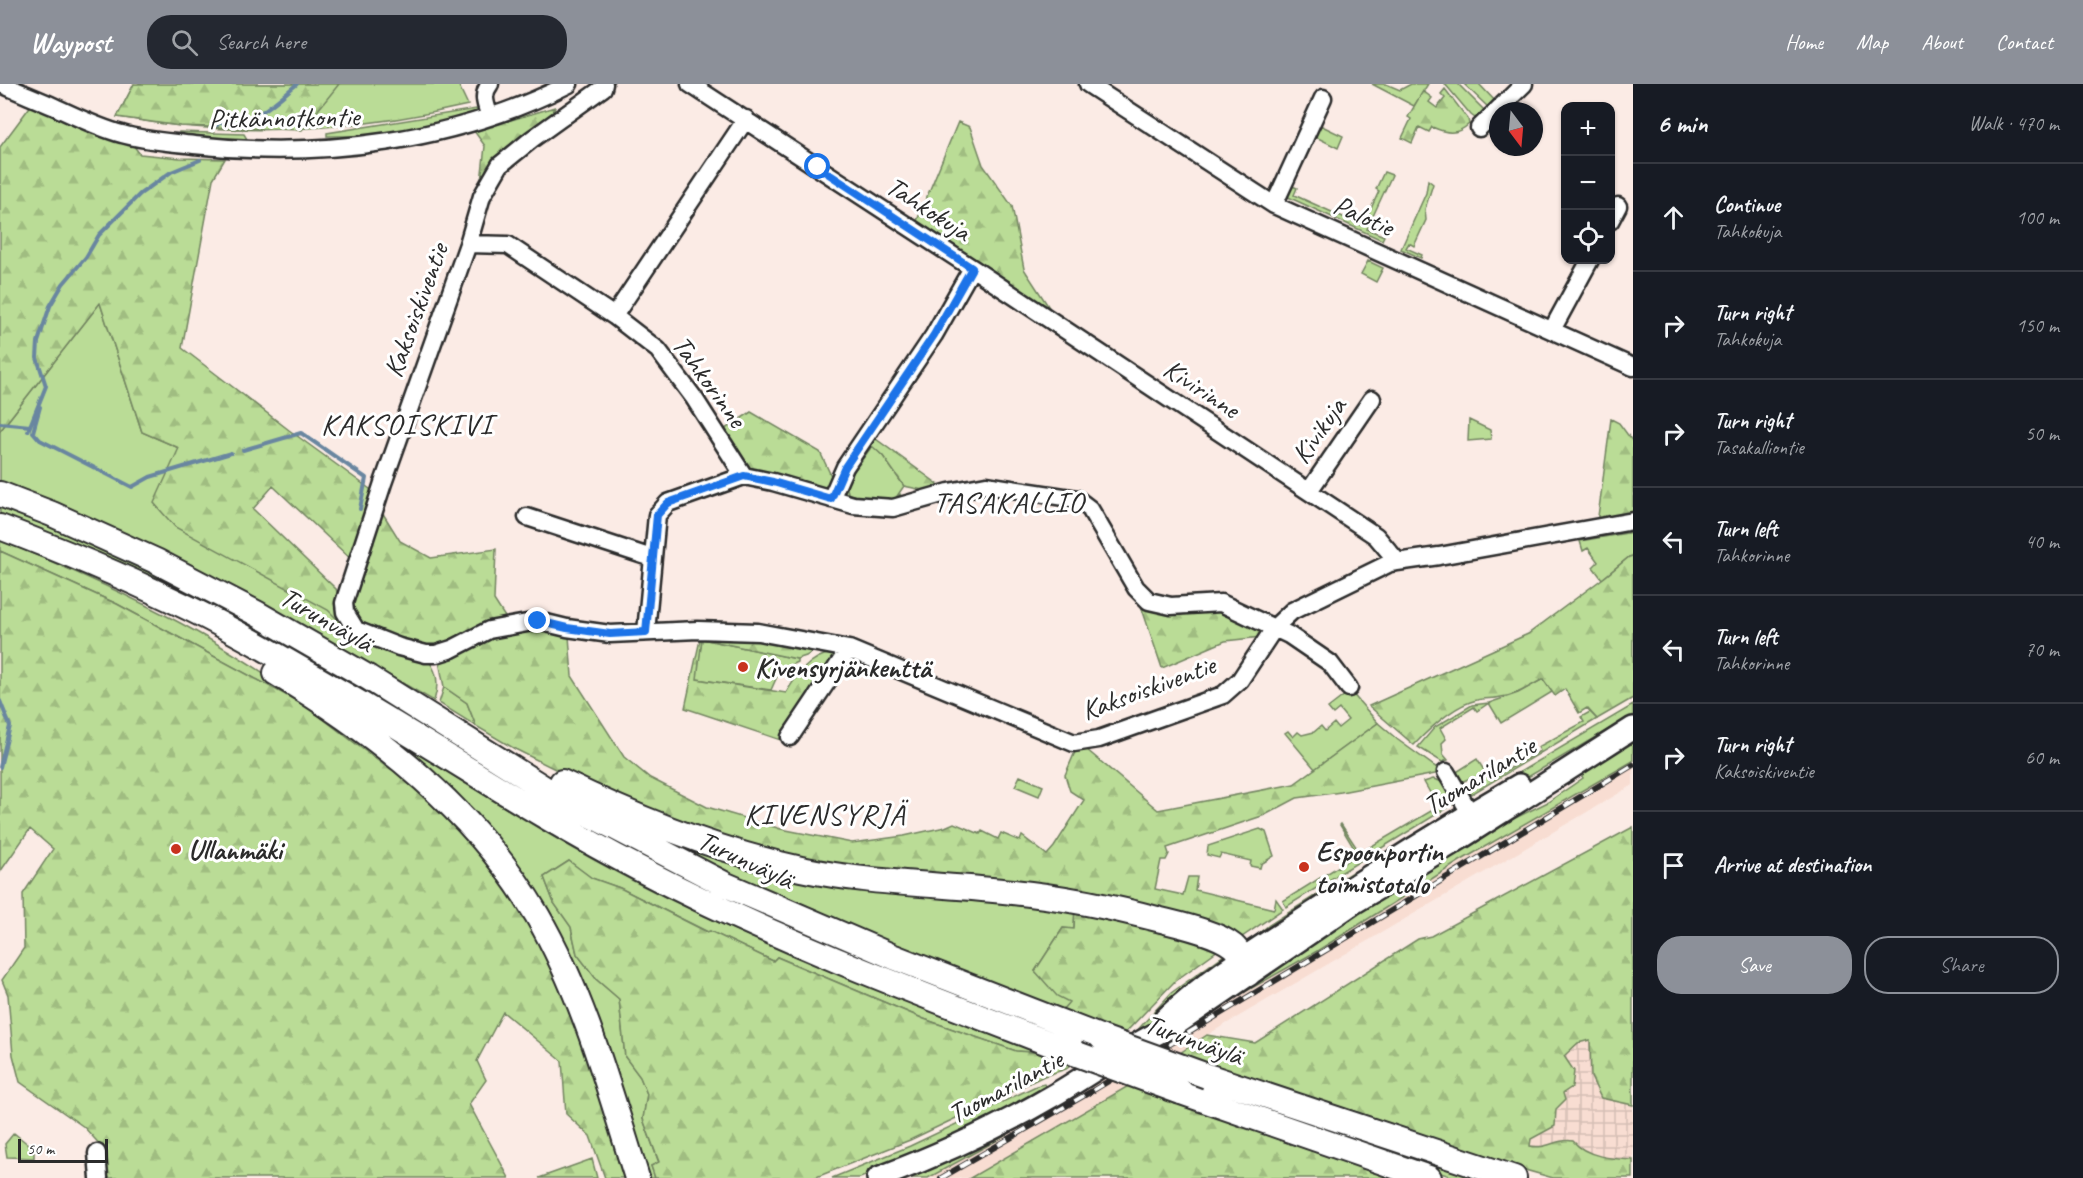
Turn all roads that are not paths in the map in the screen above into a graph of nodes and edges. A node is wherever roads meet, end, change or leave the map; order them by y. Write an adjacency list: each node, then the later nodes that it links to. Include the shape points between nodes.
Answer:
1 (1, 84): 9 (street, Pitkännotkontie, via 122,134 239,149 302,149 378,142)
2 (490, 84): 9 (street, via 484,91)
3 (570, 84): 9 (street, Pitkännotkontie)
4 (604, 84): 15 (street, Kaksoiskiventie, via 500,165 482,196)
5 (690, 84): 10 (street, Tahkokuja)
6 (1088, 84): 12 (street, Palotie)
7 (1524, 84): 11 (street)
8 (1323, 98): 12 (street)
9 (489, 117)
10 (746, 119): 17 (street, Tahkokuja); 18 (street)
11 (1479, 128)
12 (1274, 205): 19 (street, Palotie)
13 (1618, 206): 14 (street)
14 (1615, 212)
15 (468, 244): 18 (street, Tahkorinne, via 508,245); 33 (street, Kaksoiskiventie, via 344,603 348,621 368,636 426,654 452,650 489,630 538,621 610,634)
16 (1588, 264): 19 (street)
17 (972, 268): 23 (street, Kivirinne); 25 (street, Tahkokuja, via 934,335 845,467)
18 (614, 316): 22 (street, Tahkorinne, via 658,350)
19 (1552, 330): 20 (street, Palotie)
20 (1633, 367)
21 (1372, 399): 23 (street, Kivikuja)
22 (744, 476): 25 (street); 29 (street, via 668,503 657,515)
23 (1309, 491): 30 (street, Kivirinne, via 1376,536)
24 (0, 494): 38 (highway, Turunväylä, via 156,561 256,613)
25 (831, 499): 32 (street, via 893,508 986,485 1077,499 1090,509 1136,588 1149,601 1171,606 1221,603)
26 (527, 517): 29 (street)
27 (1633, 521): 30 (street, Kaksoiskiventie)
28 (0, 527): 31 (highway, Turunväylä)
29 (652, 558): 33 (street)
30 (1397, 561): 32 (street, Kaksoiskiventie, via 1292,611)
31 (102, 569): 45 (highway, via 287,679 379,742 425,779 491,849 537,915 576,997); 47 (highway, Turunväylä, bridge, via 174,600 245,638 638,868 799,944 1077,1054)
32 (1275, 627): 34 (street, Kaksoiskiventie, via 1240,680 1223,694 1099,739 1074,743); 35 (street, via 1330,663)
33 (646, 632): 34 (street, Kaksoiskiventie, via 758,632)
34 (849, 649): 39 (street)
35 (1349, 688)
36 (1633, 717): 41 (main road, Tuomarilantie)
37 (1633, 728): 41 (main road, Tuomarilantie)
38 (462, 736): 42 (highway, via 661,828 754,858 853,879 1012,891 1119,909 1211,935 1233,946); 48 (highway, Turunväylä, bridge, via 566,802 724,884 894,957 1207,1076)
39 (790, 737)
40 (1446, 772): 41 (street)
41 (1474, 820): 42 (main road, Tuomarilantie)
42 (1245, 966): 46 (main road, Tuomarilantie, via 1192,994 1154,1034 1054,1095)
43 (97, 1153): 44 (street)
44 (99, 1178)
45 (637, 1178)
46 (878, 1178)
47 (1429, 1178)
48 (1514, 1178)

